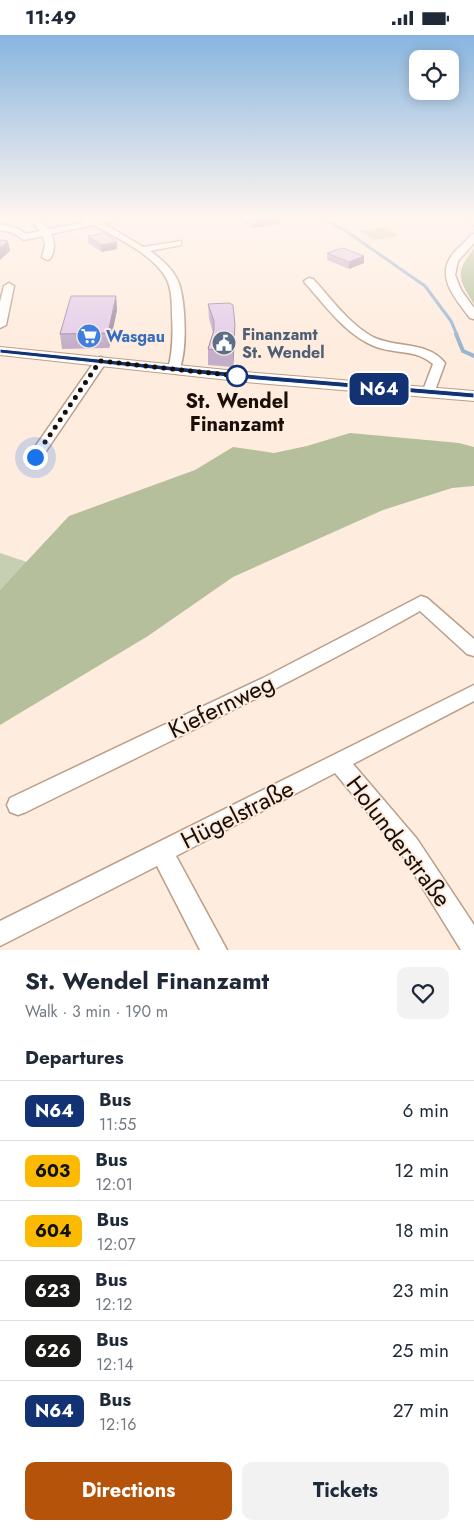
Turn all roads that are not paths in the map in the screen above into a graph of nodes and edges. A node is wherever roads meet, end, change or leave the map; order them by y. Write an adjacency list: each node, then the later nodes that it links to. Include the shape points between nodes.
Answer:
1 (155, 260): 9 (street, via 173,281 179,332)
2 (454, 260): 5 (street, via 450,277)
3 (309, 281): 10 (street, via 352,327 376,343 432,355 439,363)
4 (9, 286): 6 (street)
5 (474, 316)
6 (0, 325)
7 (0, 351): 8 (main road)
8 (100, 361): 9 (main road); 12 (street)
9 (174, 369): 10 (main road)
10 (428, 393): 11 (main road)
11 (474, 396)
12 (35, 457)
13 (474, 649): 16 (street, Kiefernweg, via 421,602 256,690)
14 (474, 692): 15 (street, Hügelstraße)
15 (339, 761): 17 (street, Hügelstraße); 19 (street, Holunderstraße, via 409,846)
16 (18, 805)
17 (162, 852): 18 (street, Hügelstraße); 20 (street)
18 (0, 934)
19 (474, 947)
20 (214, 950)

